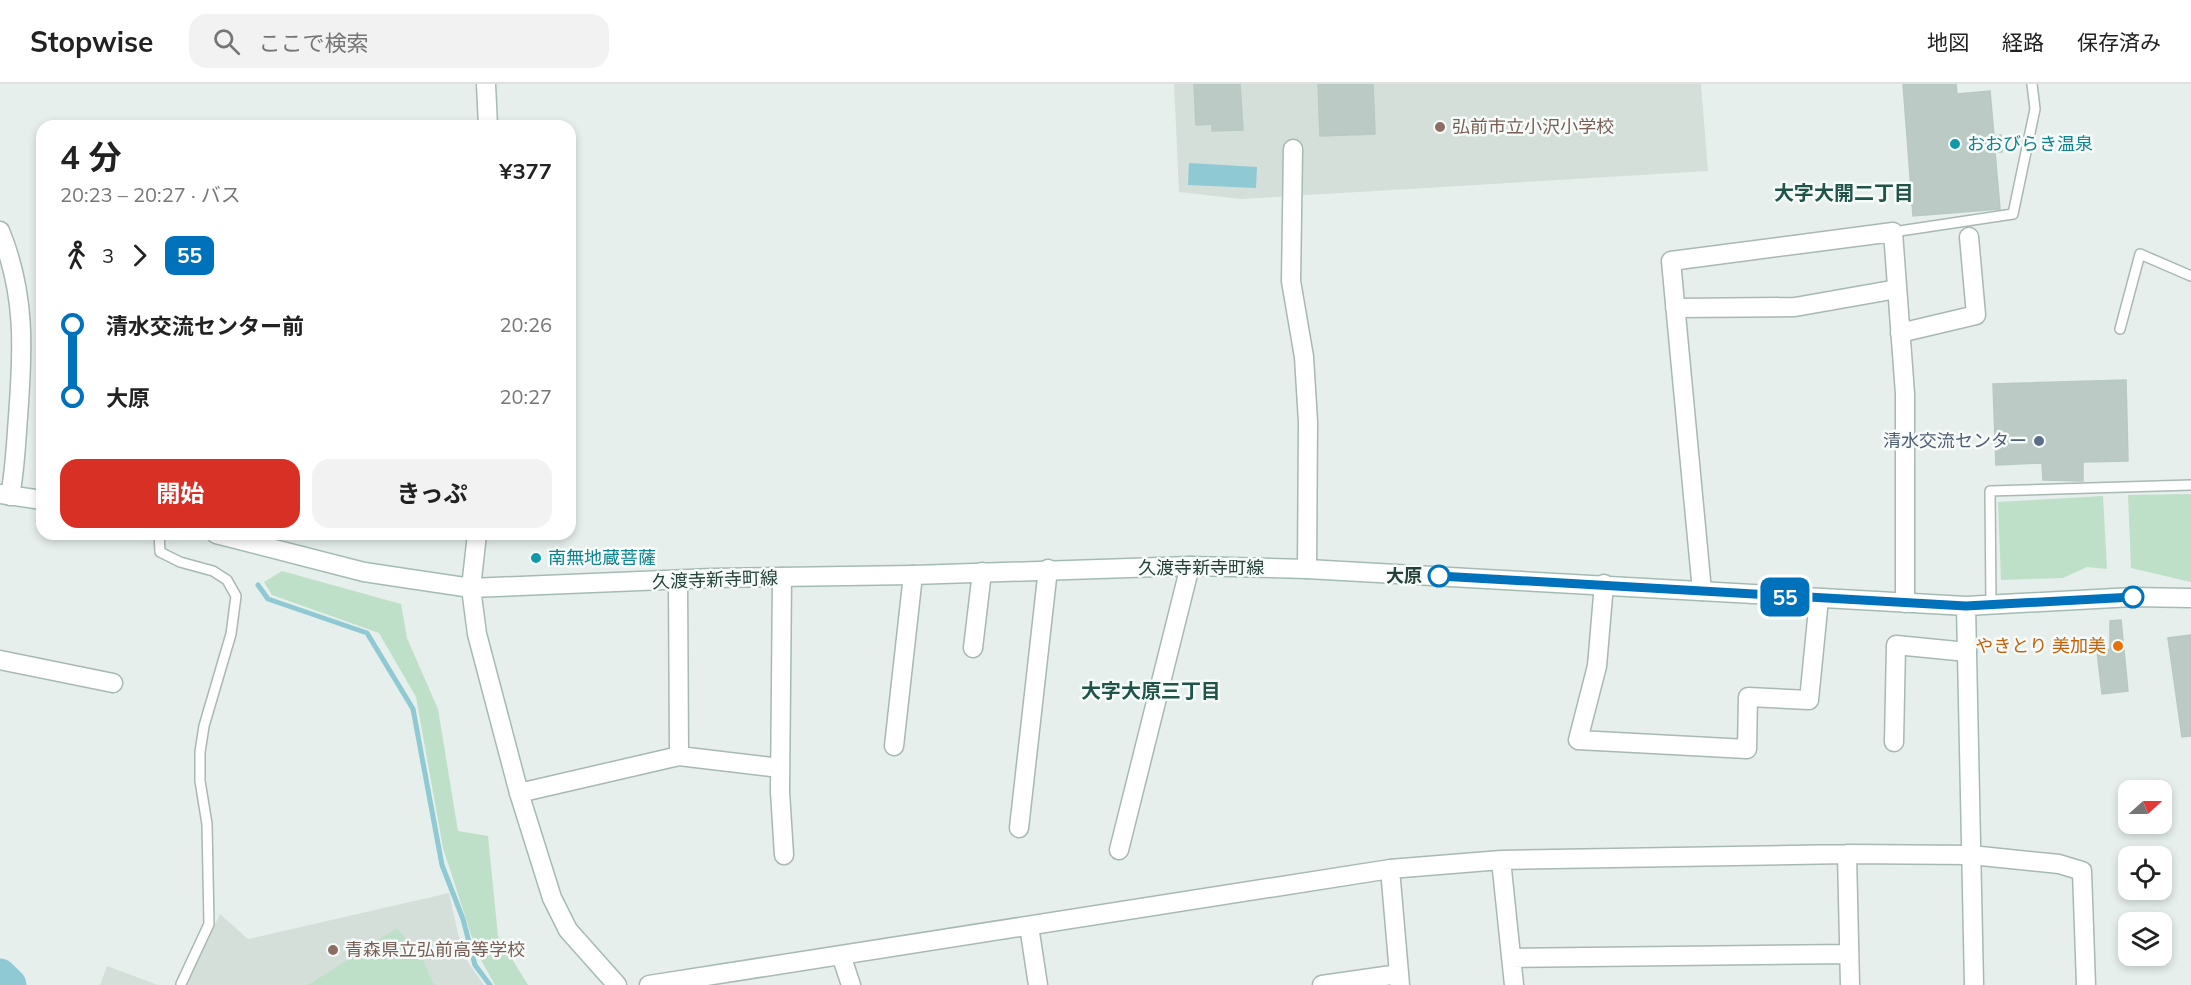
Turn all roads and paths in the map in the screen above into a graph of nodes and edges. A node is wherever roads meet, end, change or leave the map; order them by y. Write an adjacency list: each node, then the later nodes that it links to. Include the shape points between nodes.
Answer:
1 (486, 84): 3 (street)
2 (2032, 84): 6 (lane, via 2035,109 2013,214)
3 (488, 120)
4 (1293, 149): 21 (street, via 1291,280 1307,400)
5 (0, 231): 14 (street, via 23,318 21,377)
6 (1893, 232): 9 (street); 10 (street, via 1671,261)
7 (1969, 237): 12 (street, via 1976,315)
8 (2191, 276): 11 (lane, via 2140,254)
9 (1898, 289): 10 (street, via 1795,307); 12 (street)
10 (1674, 308): 28 (street)
11 (2120, 329)
12 (1900, 333): 31 (street, via 1905,394)
13 (2191, 485): 32 (lane, via 1990,491)
14 (5, 495): 15 (street)
15 (36, 499)
16 (159, 540): 55 (lane, via 160,552 213,571 227,580 236,596 231,634 200,752 207,824 208,924)
17 (239, 540): 27 (street, 久渡寺新寺町線, via 364,572)
18 (476, 540): 27 (street)
19 (1190, 566): 20 (street, 久渡寺新寺町線); 21 (street, 久渡寺新寺町線); 44 (street)
20 (1048, 569): 22 (street, 久渡寺新寺町線); 43 (street)
21 (1307, 569): 26 (street, 久渡寺新寺町線)
22 (982, 572): 23 (street, 久渡寺新寺町線); 34 (street)
23 (913, 576): 24 (street, 久渡寺新寺町線); 39 (street)
24 (782, 577): 25 (street, 久渡寺新寺町線); 41 (street)
25 (678, 581): 27 (street, 久渡寺新寺町線); 40 (street)
26 (1604, 584): 28 (street, 久渡寺新寺町線); 30 (street, via 1597,666 1578,740 1747,749 1748,697 1809,700)
27 (471, 588): 42 (street, via 477,634)
28 (1702, 591): 30 (street, 久渡寺新寺町線)
29 (2191, 598): 32 (street, 久渡寺新寺町線)
30 (1819, 599): 31 (street, 久渡寺新寺町線)
31 (1905, 603): 33 (street, 久渡寺新寺町線)
32 (1991, 604): 33 (street, 久渡寺新寺町線)
33 (1966, 606): 35 (street)
34 (973, 648)
35 (1967, 652): 38 (street, via 1896,645); 47 (street)
36 (0, 660): 37 (street)
37 (113, 683)
38 (1894, 742)
39 (894, 746)
40 (679, 756): 41 (street); 42 (street)
41 (780, 768): 46 (street)
42 (519, 793): 56 (street, via 552,897 568,930)
43 (1018, 828)
44 (1119, 850)
45 (1847, 854): 47 (street); 48 (street); 51 (street)
46 (784, 855)
47 (1971, 855): 63 (street); 64 (street, via 2059,864 2082,871)
48 (1501, 860): 49 (street); 53 (street)
49 (1390, 869): 50 (street); 54 (street)
50 (1029, 926): 52 (street); 59 (street)
51 (1849, 954): 53 (street); 62 (street)
52 (841, 955): 57 (street); 58 (street)
53 (1511, 958): 61 (street)
54 (1400, 979): 60 (street)
55 (181, 984)
56 (616, 985)
57 (650, 985)
58 (851, 985)
59 (1038, 985)
60 (1322, 985)
61 (1514, 985)
62 (1850, 985)
63 (1974, 985)
64 (2086, 985)

